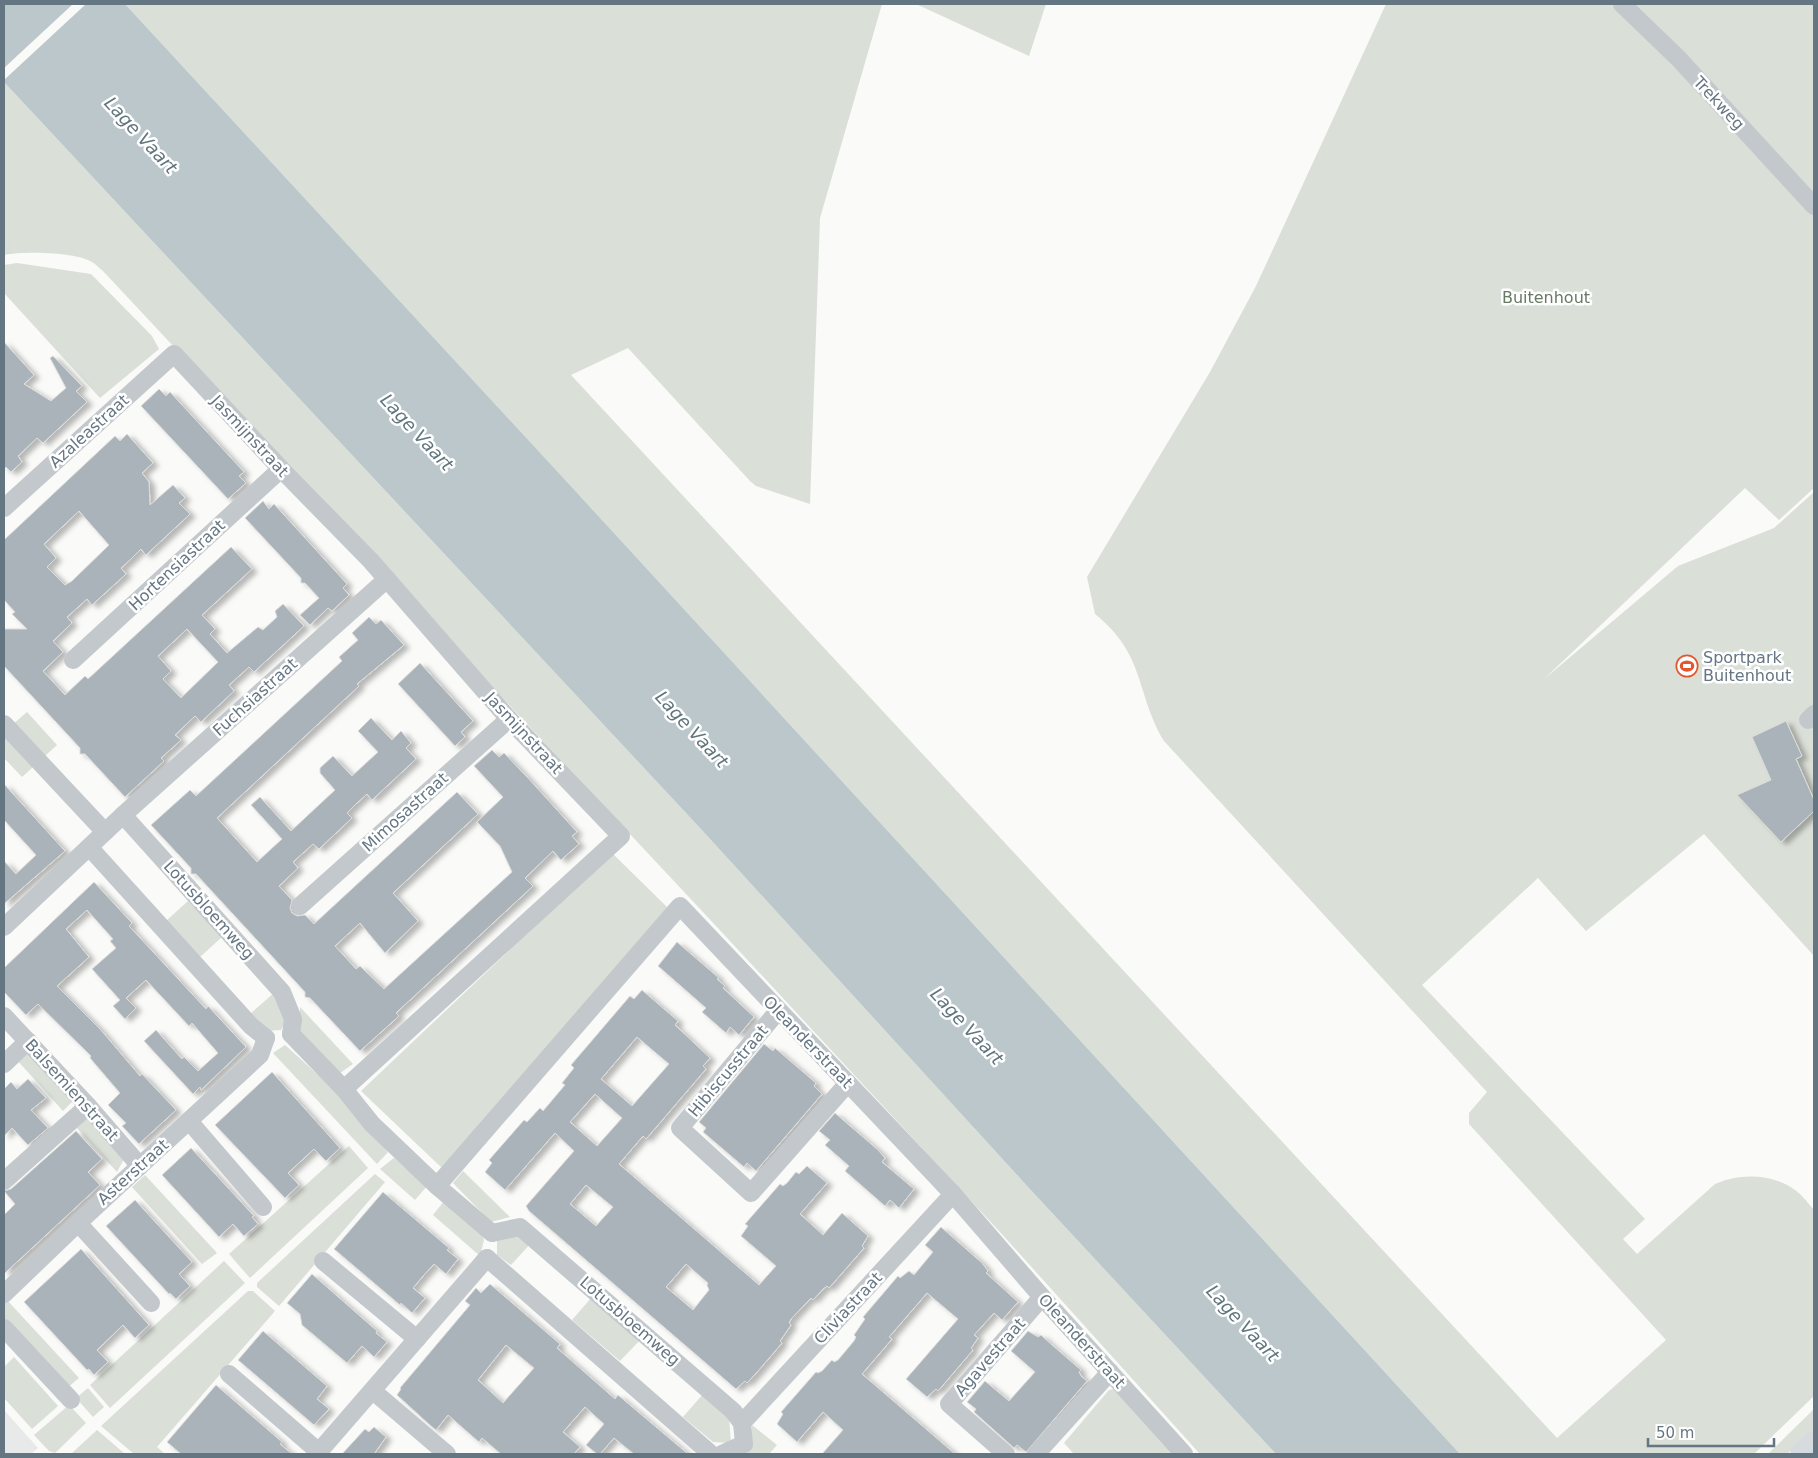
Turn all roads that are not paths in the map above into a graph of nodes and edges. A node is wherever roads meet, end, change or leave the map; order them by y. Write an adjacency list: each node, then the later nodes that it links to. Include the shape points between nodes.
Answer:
1 (1622, 4): 2 (street, Trekweg, via 1679,60)
2 (1814, 206)
3 (174, 354): 4 (street, Jasmijnstraat); 5 (street, Azaleastraat)
4 (281, 469): 6 (street, Jasmijnstraat); 7 (street, Hortensiastraat)
5 (4, 508)
6 (387, 579): 8 (street, Jasmijnstraat); 10 (street, Fuchsiastraat)
7 (73, 660)
8 (509, 719): 13 (street, Mimosastraat); 22 (street, Jasmijnstraat, via 621,836)
9 (4, 724): 11 (street)
10 (123, 815): 11 (street); 17 (street, Lotusbloemweg, via 282,992 293,1019)
11 (105, 832): 12 (street)
12 (90, 848): 14 (street); 18 (street, via 251,1026)
13 (300, 906)
14 (4, 927)
15 (778, 1011): 21 (street, Oleanderstraat); 21 (street, Hibiscusstraat, via 680,1128 751,1193); 27 (street, Oleanderstraat, via 680,906)
16 (4, 1016): 19 (street, Balsemienstraat)
17 (291, 1034): 18 (street); 22 (street)
18 (266, 1038): 24 (street, Asterstraat, via 260,1055)
19 (28, 1041): 20 (street); 23 (street, Balsemienstraat)
20 (4, 1064)
21 (848, 1083): 28 (street, Oleanderstraat)
22 (344, 1089): 27 (street, via 372,1124)
23 (88, 1106): 25 (street, Balsemienstraat); 26 (street)
24 (188, 1121): 25 (street, Asterstraat); 29 (street)
25 (140, 1166): 30 (street, Asterstraat)
26 (4, 1181)
27 (437, 1186): 31 (street)
28 (953, 1194): 35 (street, Oleanderstraat); 43 (street, Cliviastraat)
29 (263, 1207)
30 (78, 1223): 34 (street, Asterstraat); 36 (street)
31 (492, 1233): 32 (street); 43 (street, Lotusbloemweg, via 520,1227 734,1411)
32 (487, 1258): 38 (street); 48 (street)
33 (323, 1261): 38 (street)
34 (4, 1294)
35 (1042, 1297): 39 (street, Oleanderstraat); 50 (street, Agavestraat, via 949,1404)
36 (152, 1303)
37 (4, 1328): 42 (street)
38 (416, 1339): 41 (street)
39 (1110, 1372): 51 (street); 52 (street, Oleanderstraat)
40 (229, 1374): 46 (street)
41 (373, 1391): 46 (street); 47 (street)
42 (70, 1400)
43 (742, 1423): 45 (street)
44 (1814, 1442): 53 (main road)
45 (749, 1449): 49 (street)
46 (318, 1453)
47 (447, 1454)
48 (711, 1454)
49 (722, 1454)
50 (1006, 1454)
51 (1036, 1454)
52 (1184, 1454)
53 (1801, 1454)

